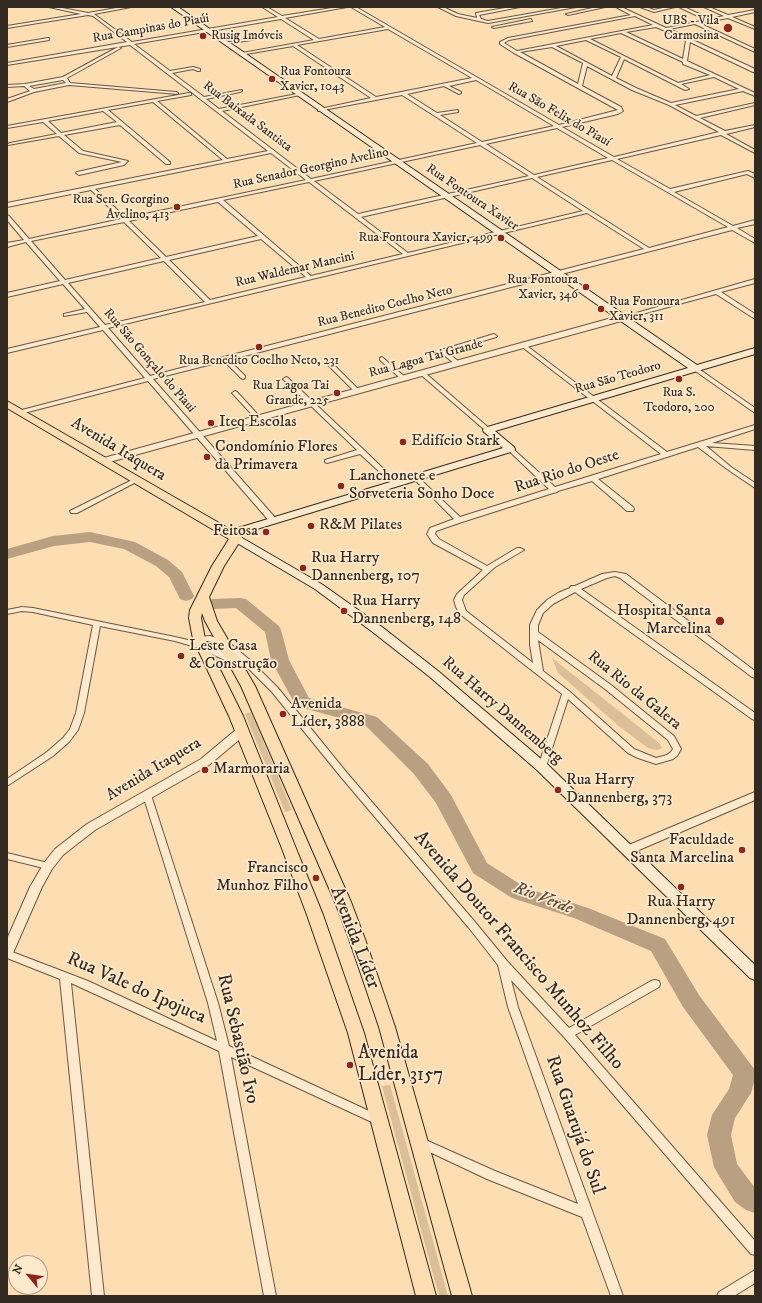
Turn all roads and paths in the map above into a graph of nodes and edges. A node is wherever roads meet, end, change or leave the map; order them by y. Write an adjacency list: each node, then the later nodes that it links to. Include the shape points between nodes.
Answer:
1 (51, 7): 17 (street)
2 (129, 7): 17 (street)
3 (174, 7): 34 (main road, Rua Fontoura Xavier)
4 (264, 7): 21 (street)
5 (345, 7): 21 (street, Rua Campinas do Piaúi)
6 (353, 7): 31 (street, Rua São Felix do Piauí)
7 (440, 7): 22 (street, via 457,15)
8 (518, 7): 22 (street, via 476,14)
9 (574, 7): 22 (street, via 492,22)
10 (603, 7): 19 (street)
11 (618, 7): 18 (street)
12 (642, 7): 13 (street, via 654,11)
13 (673, 7)
14 (681, 7): 24 (street)
15 (706, 7): 20 (street)
16 (755, 11): 20 (street)
17 (91, 13): 27 (street); 42 (street, Rua Baixada Santista)
18 (635, 15): 28 (street); 48 (street, via 502,41 502,44)
19 (556, 16)
20 (728, 16): 24 (street); 32 (street)
21 (282, 18): 34 (street, Rua Campinas do Piaúi); 40 (street)
22 (480, 19)
23 (533, 20): 30 (street)
24 (710, 20): 26 (street)
25 (7, 22): 27 (street)
26 (694, 23): 33 (street); 47 (street)
27 (22, 24): 29 (street)
28 (658, 25): 33 (street); 35 (street)
29 (7, 26)
30 (494, 27)
31 (389, 28): 40 (street); 62 (street, Rua São Felix do Piauí)
32 (755, 28)
33 (665, 29): 39 (street)
34 (209, 30): 41 (main road, Rua Fontoura Xavier); 42 (street, Rua Campinas do Piaúi)
35 (622, 32): 38 (street); 54 (street)
36 (262, 37): 41 (street)
37 (48, 39): 45 (street)
38 (587, 39): 46 (street); 50 (street)
39 (688, 40): 54 (street); 57 (street)
40 (319, 41): 44 (street)
41 (226, 43): 49 (main road, Rua Fontoura Xavier)
42 (132, 44): 43 (street, Rua Campinas do Piaúi); 58 (street, Rua Baixada Santista)
43 (125, 45): 52 (street, Rua Campinas do Piaúi); 61 (street)
44 (294, 45): 49 (street); 80 (street)
45 (7, 46)
46 (553, 46): 48 (street); 53 (street)
47 (755, 51)
48 (516, 52): 67 (street)
49 (242, 54): 77 (main road, Rua Fontoura Xavier)
50 (623, 57): 60 (street); 64 (street)
51 (7, 58): 52 (street)
52 (13, 63): 55 (street, Rua Campinas do Piaúi)
53 (585, 63): 60 (street); 67 (street)
54 (685, 63): 59 (street)
55 (7, 64)
56 (198, 70): 58 (street, via 193,68)
57 (755, 71)
58 (169, 72): 73 (street, Rua Baixada Santista)
59 (713, 76): 64 (street); 70 (street)
60 (614, 77): 83 (street, via 643,93)
61 (64, 78): 63 (street); 68 (street)
62 (475, 79): 65 (street); 93 (street, Rua São Felix do Piauí)
63 (69, 84): 68 (street); 76 (street)
64 (677, 84): 69 (street)
65 (445, 85): 74 (street); 75 (street)
66 (7, 86): 68 (street)
67 (579, 86): 93 (street, Rua Senador Georgino Avelino, via 621,109 619,112)
68 (29, 88): 72 (street); 82 (street)
69 (688, 89)
70 (743, 90): 78 (street); 83 (street)
71 (240, 91): 79 (street)
72 (7, 92)
73 (196, 92): 76 (street); 79 (street, Rua Baixada Santista)
74 (402, 93): 80 (street); 89 (street)
75 (459, 93)
76 (189, 94): 81 (street)
77 (300, 94): 86 (street); 87 (main road, Rua Fontoura Xavier)
78 (755, 95)
79 (203, 98): 86 (street, Rua Baixada Santista)
80 (375, 99): 87 (street)
81 (153, 100): 85 (street); 103 (street)
82 (7, 101)
83 (671, 104): 90 (street)
84 (755, 104): 90 (street)
85 (104, 109): 91 (street); 92 (street)
86 (219, 110): 100 (street, Rua Baixada Santista)
87 (320, 110): 104 (main road, Rua Fontoura Xavier)
88 (456, 111): 89 (street)
89 (435, 115): 99 (street)
90 (696, 117): 96 (street)
91 (44, 120): 95 (street); 97 (street)
92 (121, 123): 97 (street); 105 (street)
93 (558, 126): 99 (street, Rua Senador Georgino Avelino); 102 (street, Rua São Felix do Piauí)
94 (755, 126): 96 (street)
95 (7, 127)
96 (723, 133): 101 (street); 102 (street)
97 (60, 134): 98 (street); 106 (street, via 81,152 126,161)
98 (10, 144)
99 (480, 144): 104 (street, Rua Senador Georgino Avelino); 107 (street)
100 (273, 151): 103 (street); 109 (street, Rua Baixada Santista)
101 (755, 152)
102 (612, 158): 107 (street); 111 (street, Rua São Felix do Piauí)
103 (227, 161): 110 (street)
104 (396, 162): 109 (street, Rua Senador Georgino Avelino); 112 (main road, Rua Fontoura Xavier)
105 (168, 163)
106 (79, 173)
107 (532, 176): 112 (street); 115 (street)
108 (755, 176): 111 (street, via 748,172)
109 (311, 180): 113 (street, Rua Senador Georgino Avelino); 116 (street, Rua Baixada Santista)
110 (92, 188): 114 (street); 118 (street)
111 (670, 191): 120 (street, Rua São Felix do Piauí)
112 (446, 196): 116 (street); 121 (main road, Rua Fontoura Xavier)
113 (219, 200): 118 (street, Rua Senador Georgino Avelino); 122 (street)
114 (7, 205)
115 (588, 211): 121 (street, Rua Waldemar Mancini); 126 (street)
116 (358, 216): 127 (street, Rua Baixada Santista)
117 (7, 218): 123 (street, Rua São Gonçalo do Piaui)
118 (125, 220): 123 (street, Rua Senador Georgino Avelino); 128 (street)
119 (755, 222): 120 (street, Rua Benedito Coelho Neto)
120 (733, 228): 124 (street, Rua São Felix do Piauí); 126 (street, Rua Benedito Coelho Neto)
121 (500, 233): 127 (street, Rua Waldemar Mancini); 129 (main road, Rua Fontoura Xavier)
122 (263, 238): 128 (street); 130 (street)
123 (28, 240): 125 (street, Rua Senador Georgino Avelino); 132 (street, Rua São Gonçalo do Piaui)
124 (755, 241)
125 (7, 245)
126 (649, 250): 129 (street, Rua Benedito Coelho Neto)
127 (408, 255): 130 (street, Rua Waldemar Mancini)
128 (166, 259): 132 (street); 135 (street)
129 (559, 274): 139 (main road, Rua Fontoura Xavier); 145 (street, Rua Benedito Coelho Neto)
130 (310, 278): 135 (street, Rua Waldemar Mancini)
131 (755, 281): 133 (street, Rua Lagoa Tai Grande)
132 (65, 282): 134 (street); 136 (street, Rua São Gonçalo do Piaui)
133 (717, 292): 138 (street); 139 (street, Rua Lagoa Tai Grande)
134 (7, 295)
135 (209, 302): 140 (street, Rua Waldemar Mancini)
136 (88, 310): 137 (street); 140 (street, Rua São Gonçalo do Piaui)
137 (66, 315)
138 (755, 317)
139 (622, 318): 142 (street, Rua Lagoa Tai Grande); 149 (main road, Rua Fontoura Xavier)
140 (104, 328): 143 (street, Rua Waldemar Mancini); 152 (street, Rua São Gonçalo do Piaui)
141 (494, 336): 147 (street, via 444,351)
142 (523, 345): 147 (street, Rua Lagoa Tai Grande); 157 (street)
143 (7, 351)
144 (755, 351): 149 (main road, Rua São Teodoro)
145 (224, 359): 151 (street); 152 (street, Rua Benedito Coelho Neto)
146 (382, 359): 153 (street)
147 (456, 363): 150 (street, Rua Lagoa Tai Grande)
148 (329, 364): 155 (street)
149 (696, 369): 157 (main road, Rua São Teodoro); 160 (street, Rua Fontoura Xavier)
150 (422, 373): 153 (street, Rua Lagoa Tai Grande); 164 (street)
151 (242, 377)
152 (149, 378): 161 (street, Rua Benedito Coelho Neto); 165 (street, Rua São Gonçalo do Piaui)
153 (403, 378): 155 (street, Rua Lagoa Tai Grande)
154 (286, 379): 158 (street)
155 (357, 390): 158 (street, Rua Lagoa Tai Grande)
156 (235, 393): 162 (street)
157 (594, 399): 164 (main road, Rua São Teodoro); 170 (street)
158 (310, 403): 162 (street, Rua Lagoa Tai Grande); 169 (street)
159 (7, 404): 161 (main road, Avenida Itaquera)
160 (755, 411)
161 (20, 412): 171 (main road, Avenida Itaquera)
162 (258, 418): 165 (street, Rua Lagoa Tai Grande)
163 (755, 427): 166 (street, Rua Rio do Oeste)
164 (488, 430): 168 (main road)
165 (197, 435): 171 (street, Rua Lagoa Tai Grande); 182 (street, Rua São Gonçalo do Piaui)
166 (700, 444): 167 (street); 170 (street, Rua Rio do Oeste); 177 (street)
167 (755, 448)
168 (510, 450): 173 (main road); 178 (street)
169 (362, 451): 172 (street); 176 (street)
170 (666, 455): 174 (street, Rua Rio do Oeste)
171 (102, 461): 175 (main road, Avenida Itaquera)
172 (327, 461)
173 (416, 478): 176 (main road); 181 (street)
174 (593, 478): 178 (street, Rua Rio do Oeste); 179 (street)
175 (136, 480): 180 (street); 183 (main road, Avenida Itaquera)
176 (396, 484): 182 (main road)
177 (755, 486)
178 (554, 491): 181 (street, Rua Rio do Oeste)
179 (630, 509)
180 (74, 511)
181 (459, 520): 185 (street, Rua Rio do Oeste, via 433,530 432,537)
182 (274, 521): 183 (main road)
183 (232, 536): 187 (main road); 200 (main road, Rua Harry Dannemberg, via 318,587 373,626 434,674)
184 (520, 550): 185 (street)
185 (487, 569): 194 (street, via 461,594 458,600 460,607 470,618)
186 (574, 588): 190 (street, via 550,602 540,612 534,625); 196 (street, via 605,576 623,576); 198 (street)
187 (202, 596): 191 (main road, via 195,618); 192 (main road, Avenida Líder, via 211,621)
188 (7, 612): 189 (street, via 33,610)
189 (97, 623): 191 (street); 201 (street, via 80,713 74,730 50,754)
190 (534, 633): 194 (street); 197 (street, Rua Rio da Galera, via 671,738 677,750 670,757 656,761 641,756 624,745)
191 (200, 642): 192 (street, Avenida Doutor Francisco Munhoz Filho, via 210,638); 193 (street, Avenida Doutor Francisco Munhoz Filho); 199 (main road, via 226,691)
192 (224, 643): 193 (main road, Avenida Líder); 195 (street, Avenida Doutor Francisco Munhoz Filho)
193 (236, 662): 195 (street, Avenida Doutor Francisco Munhoz Filho); 215 (main road, Avenida Líder, via 351,924 387,1027)
194 (539, 671): 197 (street)
195 (257, 673): 208 (street, Avenida Doutor Francisco Munhoz Filho, via 275,690)
196 (755, 675)
197 (566, 693): 200 (street)
198 (755, 717)
199 (242, 731): 202 (street, Avenida Itaquera, via 205,762); 214 (main road, Avenida Líder, via 318,923 356,1033)
200 (542, 767): 204 (main road, Rua Harry Dannemberg)
201 (7, 783)
202 (147, 795): 206 (street, Avenida Itaquera, via 74,839); 213 (street, Rua Sebastião Ivo, via 213,1002)
203 (755, 796): 204 (street)
204 (628, 850): 209 (main road, Rua Harry Dannemberg)
205 (7, 856): 206 (street)
206 (48, 866): 207 (street, Avenida Itaquera)
207 (7, 953): 210 (street, Rua Vale do Ipojuca)
208 (503, 964): 212 (street, Avenida Doutor Francisco Munhoz Filho); 216 (street, Rua Guarujá do Sul, via 513,1007)
209 (754, 971)
210 (65, 976): 213 (street, Rua Vale do Ipojuca); 219 (street)
211 (655, 984): 212 (street)
212 (568, 1034): 217 (street, Avenida Doutor Francisco Munhoz Filho)
213 (224, 1049): 214 (street, Rua Vale do Ipojuca); 220 (street, Rua Sebastião Ivo)
214 (379, 1121): 221 (main road, Avenida Líder)
215 (419, 1142): 216 (street, via 497,1178); 222 (main road, Avenida Líder)
216 (586, 1213): 223 (street, Rua Guarujá do Sul)
217 (755, 1250)
218 (755, 1276): 224 (street)
219 (98, 1296)
220 (270, 1296)
221 (426, 1296)
222 (462, 1296)
223 (617, 1296)
224 (723, 1296)

